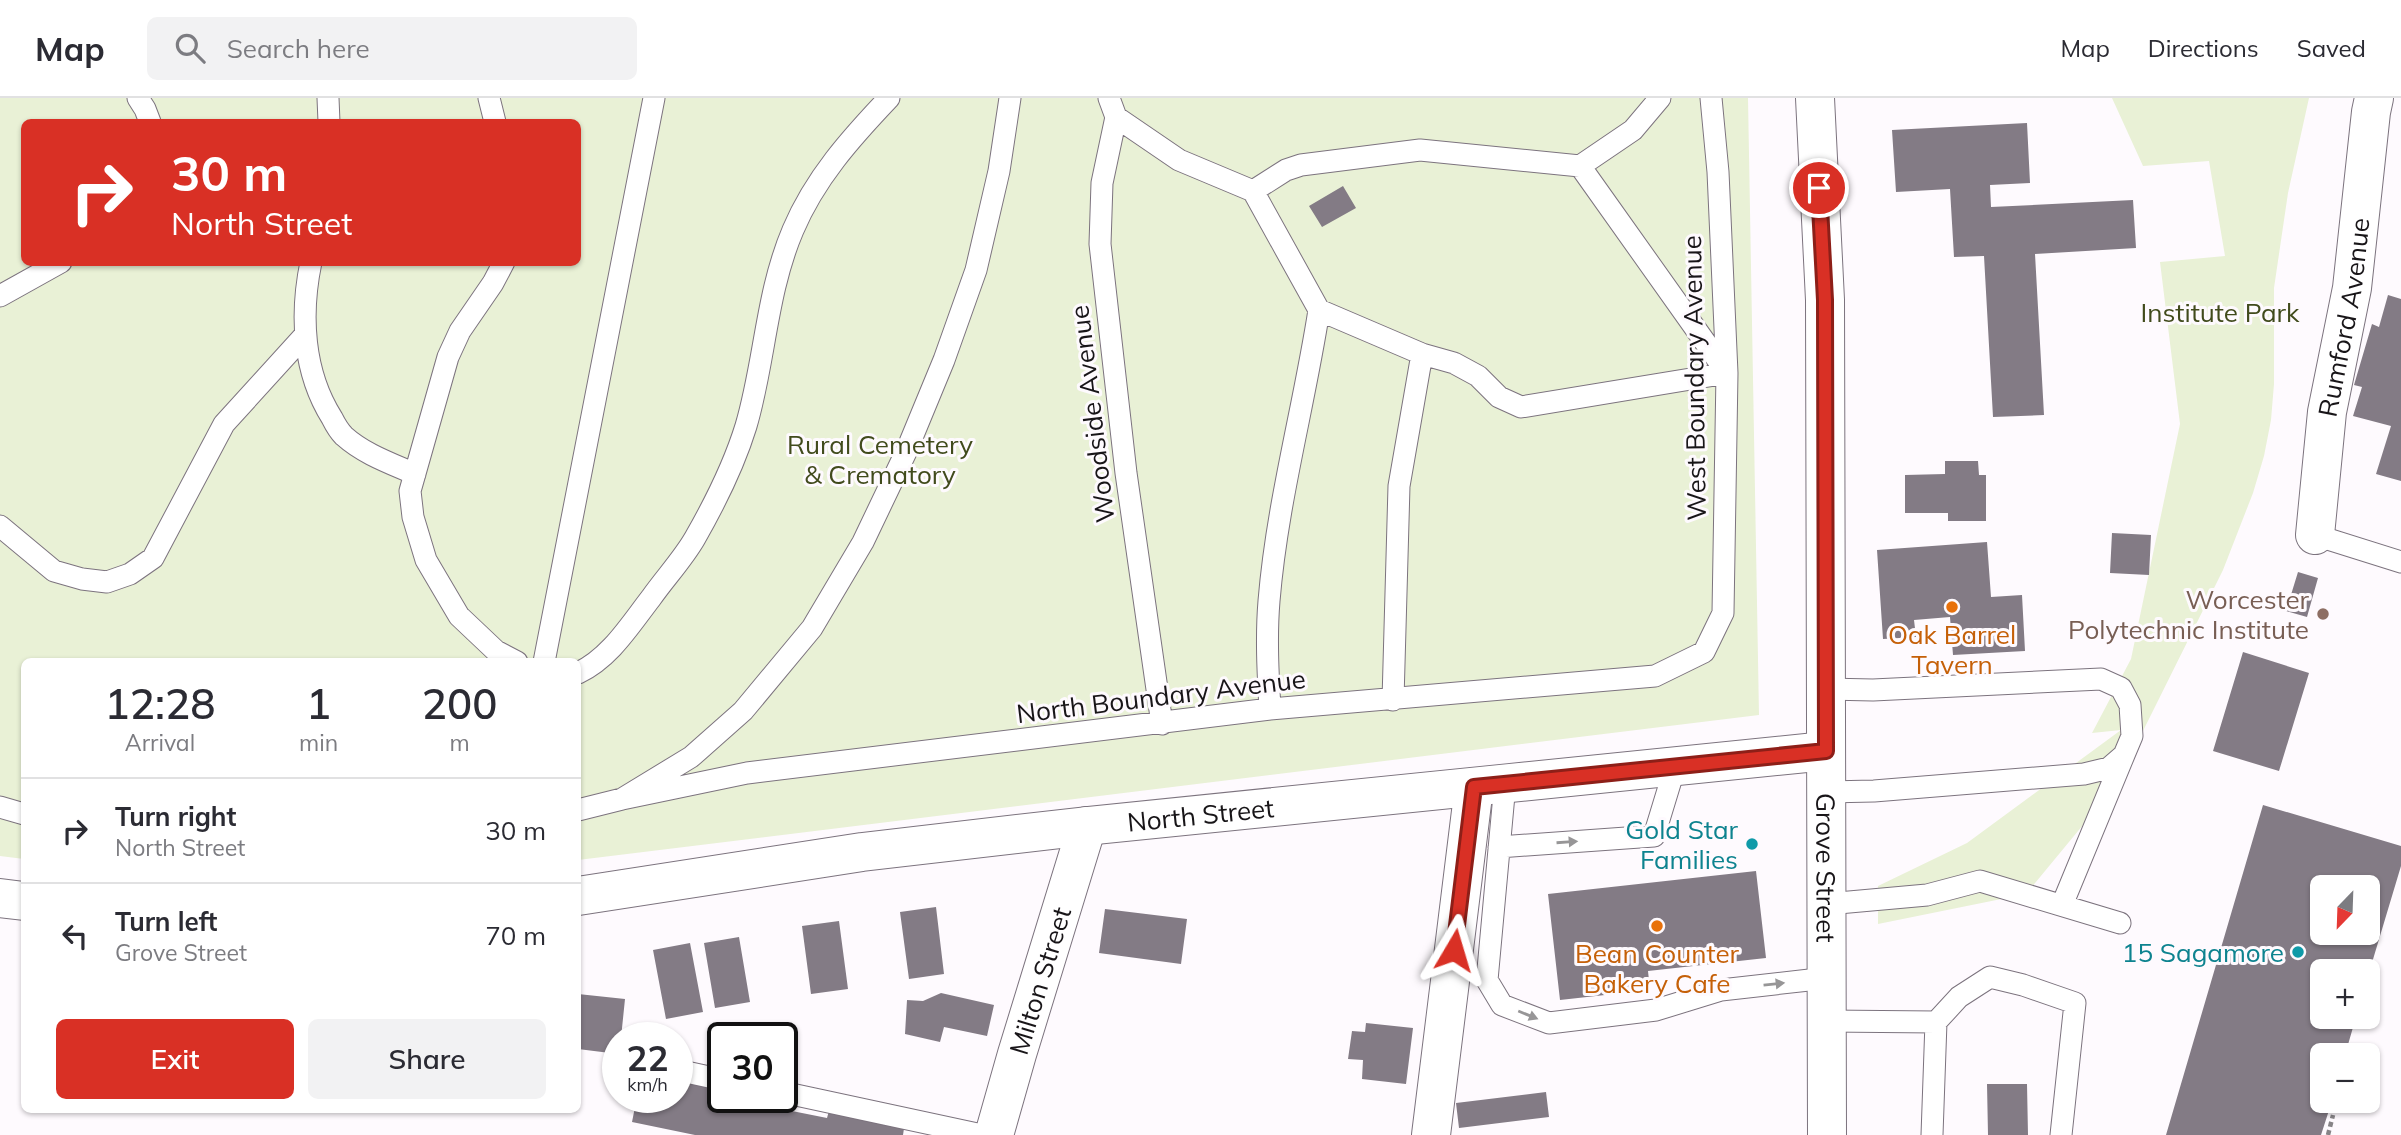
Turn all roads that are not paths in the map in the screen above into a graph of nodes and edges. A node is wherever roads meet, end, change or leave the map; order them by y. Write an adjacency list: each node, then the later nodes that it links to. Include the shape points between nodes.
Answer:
1 (138, 98): 12 (lane)
2 (328, 98): 13 (lane)
3 (489, 98): 14 (lane)
4 (654, 98): 31 (lane)
5 (889, 98): 32 (lane, via 847,143 808,196 792,232 778,272 746,426 694,539 617,643)
6 (1010, 98): 42 (lane, via 976,270 906,452 863,542 812,628 743,711 691,757)
7 (1660, 98): 15 (lane, via 1633,130)
8 (1711, 98): 24 (lane, West Boundary Avenue)
9 (1815, 98): 33 (street, Grove Street, via 1825,300)
10 (2374, 98): 27 (street, Rumford Avenue, via 2352,288 2327,412)
11 (1113, 107): 16 (lane, via 1179,160); 36 (lane, Woodside Avenue, via 1102,183 1100,244 1126,473)
12 (149, 119)
13 (329, 119)
14 (494, 119)
15 (1580, 166): 16 (lane, via 1420,150 1301,165); 24 (lane)
16 (1253, 191): 21 (lane)
17 (54, 266): 20 (lane)
18 (310, 266): 22 (lane)
19 (502, 266): 25 (lane, via 448,357)
20 (0, 296)
21 (1319, 310): 23 (lane); 35 (lane, via 1269,602)
22 (304, 336): 25 (lane, via 319,397 342,434 364,452); 26 (lane, via 224,424 153,558 130,574 107,582 54,571)
23 (1422, 354): 24 (lane, via 1454,363 1478,376 1499,397 1521,407); 34 (lane, via 1399,486)
24 (1727, 373): 29 (lane, West Boundary Avenue, via 1723,613)
25 (415, 474): 30 (lane, via 410,491 412,517 426,561 459,616)
26 (0, 526)
27 (2315, 535): 28 (lane)
28 (2401, 562)
29 (1704, 652): 34 (lane, North Boundary Avenue, via 1655,676)
30 (509, 658)
31 (545, 658)
32 (581, 672)
33 (1826, 689): 37 (street, Grove Street); 38 (lane, via 2101,679 2121,688 2130,705 2132,736)
34 (1393, 700): 35 (lane, North Boundary Avenue)
35 (1270, 709): 36 (lane, North Boundary Avenue)
36 (1162, 724): 42 (lane, North Boundary Avenue, via 747,773)
37 (1826, 751): 39 (street, North Street); 41 (street, Grove Street)
38 (2123, 755): 41 (lane, via 2109,768 2084,774); 52 (lane)
39 (1675, 767): 40 (street, North Street); 47 (lane, one-way to 39, via 1654,836)
40 (1489, 785): 46 (street, North Street); 47 (lane); 60 (street)
41 (1827, 792): 51 (street, Grove Street)
42 (622, 799): 44 (lane, North Boundary Avenue)
43 (0, 807): 45 (lane)
44 (581, 809)
45 (21, 813)
46 (1087, 826): 48 (street, North Street, via 862,852); 59 (street, Milton Street)
47 (1499, 847): 54 (lane, one-way to 54, via 1487,980 1502,1005 1549,1023 1656,1010 1721,990)
48 (581, 896)
49 (0, 898): 50 (street)
50 (21, 901)
51 (1826, 904): 52 (lane, via 1927,895 1980,881); 54 (street, Grove Street)
52 (2062, 905): 53 (lane)
53 (2120, 923)
54 (1827, 978): 55 (street, Grove Street)
55 (1827, 1021): 56 (lane); 61 (street, Grove Street)
56 (1936, 1022): 62 (lane); 63 (lane, via 1959,997 1990,976 2075,1003)
57 (798, 1095): 58 (lane)
58 (982, 1135)
59 (994, 1135)
60 (1431, 1135)
61 (1827, 1135)
62 (1931, 1135)
63 (2061, 1135)

